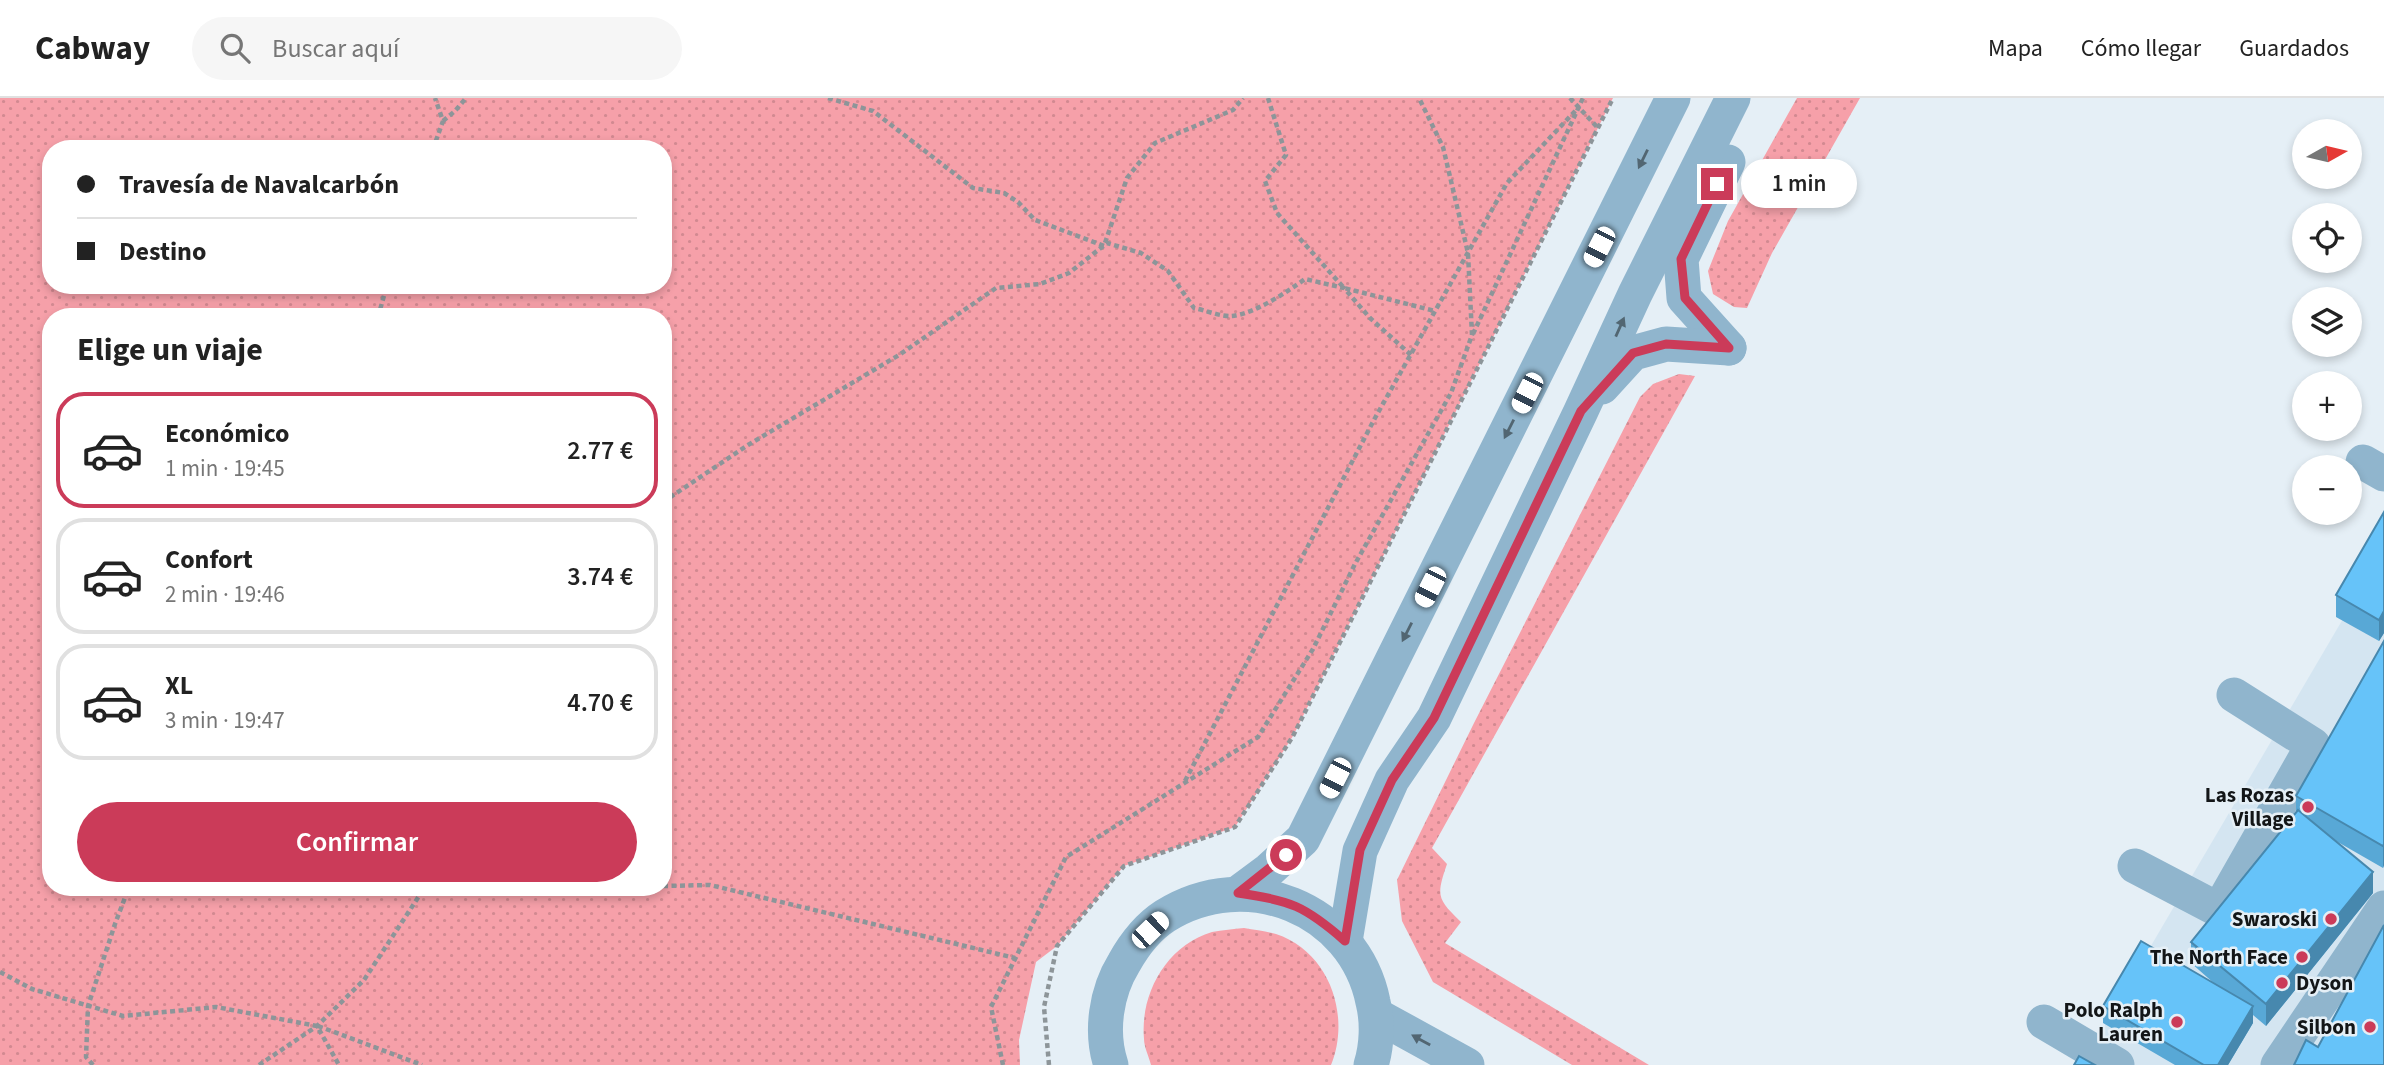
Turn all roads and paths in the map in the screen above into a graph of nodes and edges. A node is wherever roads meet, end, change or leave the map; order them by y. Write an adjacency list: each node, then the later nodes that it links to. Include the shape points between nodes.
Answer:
1 (435, 98): 14 (path)
2 (466, 98): 14 (path)
3 (828, 98): 17 (path, via 873,111 973,188 1004,193 1035,220)
4 (1243, 98): 17 (path, via 1233,110 1155,143 1127,178)
5 (1268, 98): 19 (path, via 1286,155 1265,181 1277,213)
6 (1419, 98): 18 (path, via 1443,147)
7 (1570, 98): 13 (path)
8 (1583, 98): 13 (path)
9 (1613, 98): 15 (path)
10 (1673, 98): 29 (street, one-way to 29, via 1303,839)
11 (1733, 98): 23 (street, one-way to 11)
12 (1749, 98): 23 (street, via 1752,110 1681,259 1685,298 1729,348 1666,344 1633,353)
13 (1579, 107): 15 (path); 18 (path, via 1507,183); 21 (path)
14 (443, 121): 16 (path)
15 (1598, 128): 45 (path, via 1293,736 1236,827 1124,866 1057,946 1044,1007)
16 (436, 140)
17 (1104, 246): 19 (path, via 1107,243 1141,253 1168,271 1194,308 1231,316 1305,279); 24 (path, via 1069,273 1040,284 996,288 900,355)
18 (1468, 253): 20 (path); 21 (path)
19 (1344, 288): 20 (path); 22 (path)
20 (1436, 311): 22 (path)
21 (1472, 335): 26 (path, via 1451,393 1354,564 1313,649 1258,737)
22 (1410, 355): 26 (path)
23 (1581, 411): 33 (street, via 1434,718 1392,780 1360,850)
24 (672, 496)
25 (2234, 695): 27 (street, via 2313,745 2219,910)
26 (1185, 781): 34 (path, via 1066,857)
27 (2135, 866)
28 (672, 886): 34 (path, via 710,885)
29 (1238, 893): 33 (street, via 1278,898 1314,915); 46 (street, via 1199,899 1164,916 1135,943 1115,977 1105,1015)
30 (126, 896): 36 (path)
31 (417, 896): 39 (path, via 364,980)
32 (2384, 908): 50 (street)
33 (1345, 941): 37 (street, via 1371,988)
34 (1016, 958): 44 (path, via 991,1007)
35 (0, 972): 36 (path, via 32,989)
36 (88, 1006): 39 (path, via 123,1016 216,1007); 40 (path, via 86,1057)
37 (1376, 1014): 47 (street); 48 (street, one-way to 37)
38 (2043, 1022): 49 (street)
39 (317, 1026): 41 (path); 42 (path); 43 (path)
40 (93, 1065)
41 (259, 1065)
42 (339, 1065)
43 (422, 1065)
44 (1003, 1065)
45 (1049, 1065)
46 (1111, 1065)
47 (1371, 1065)
48 (1467, 1065)
49 (2118, 1065)
50 (2278, 1065)

